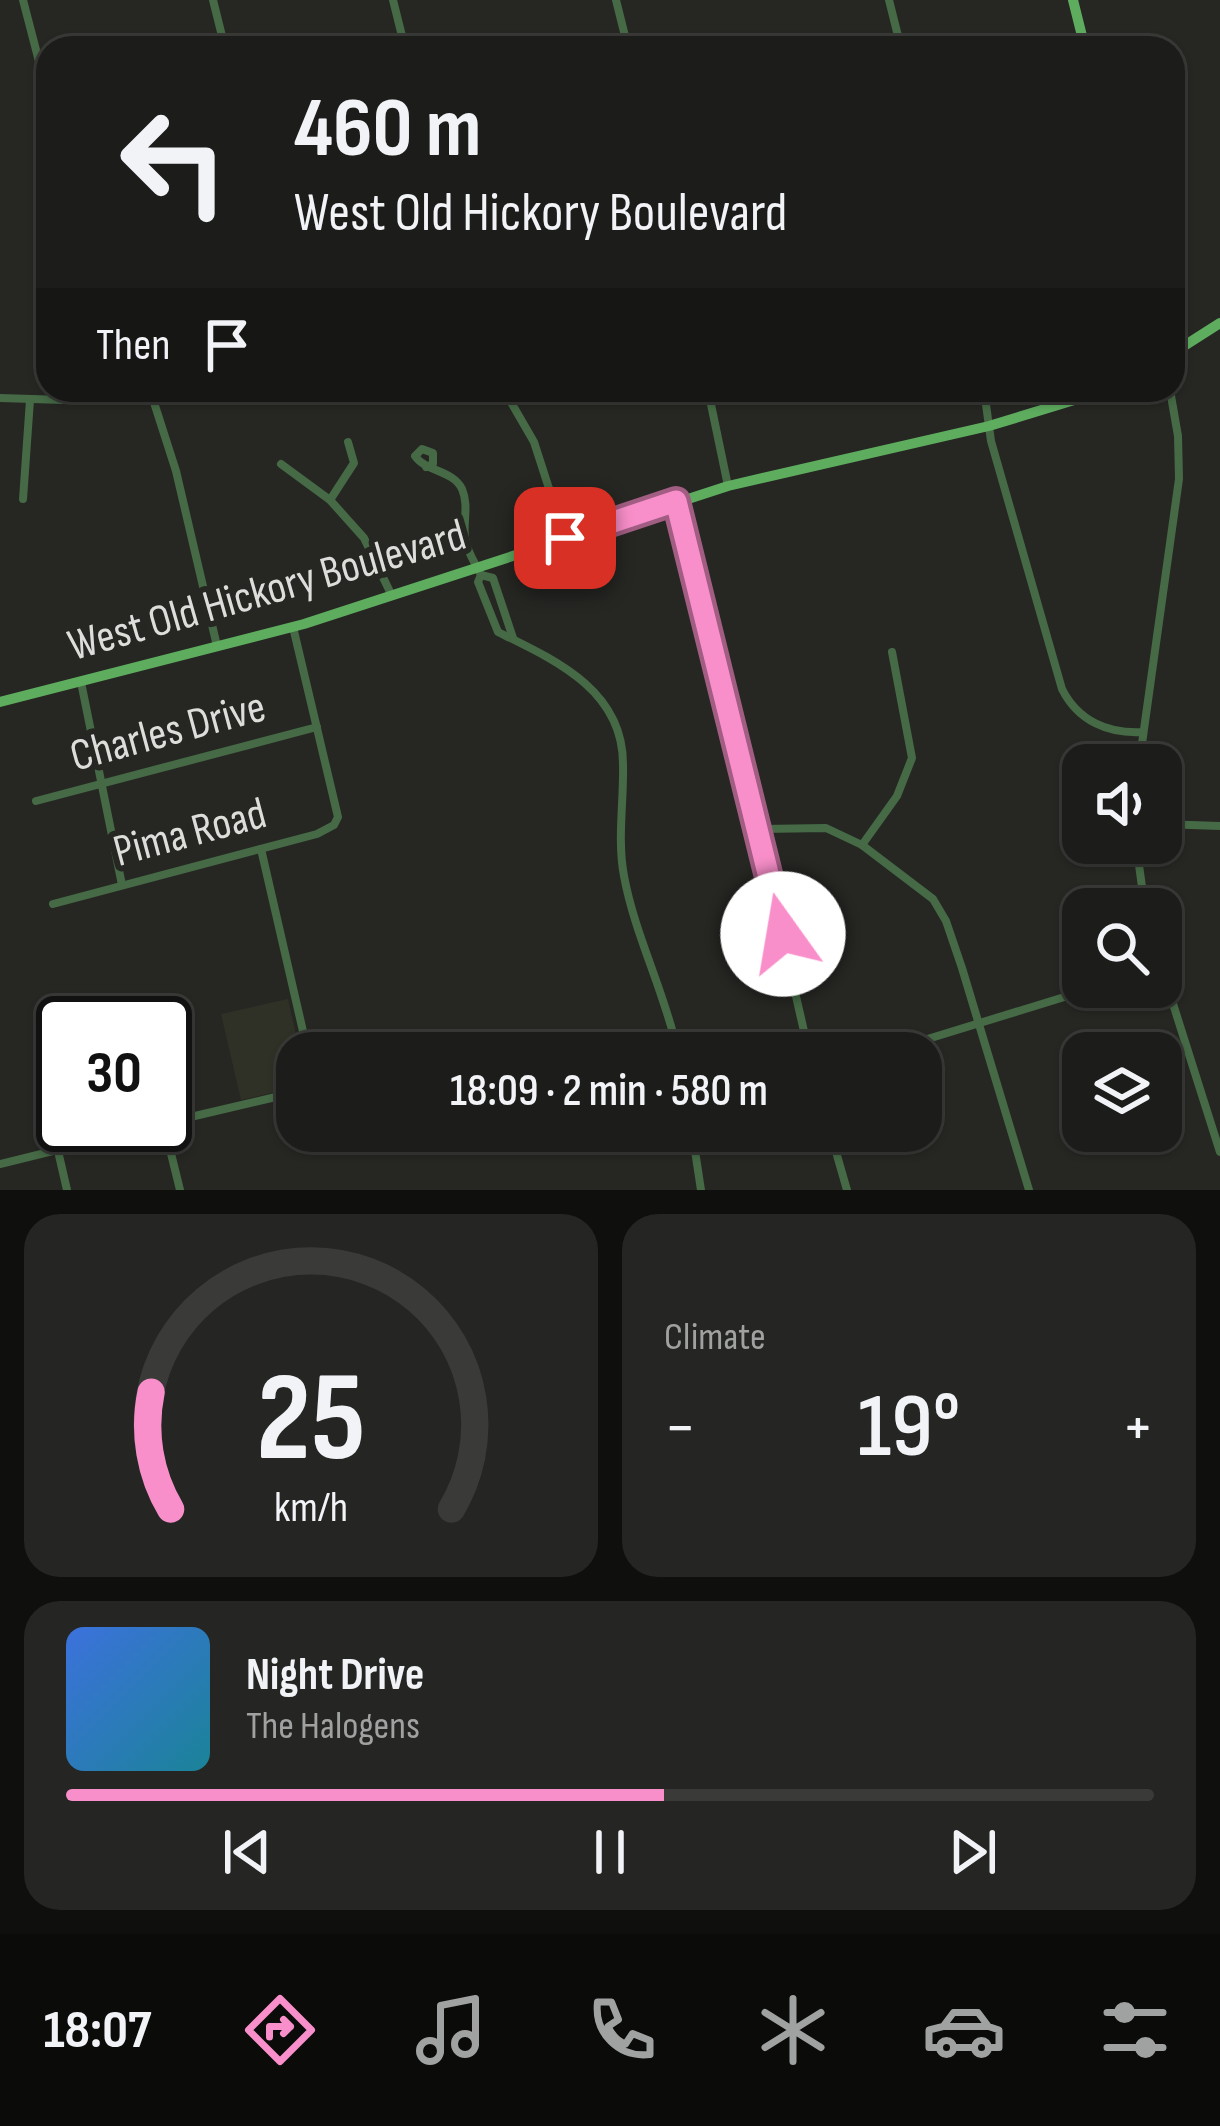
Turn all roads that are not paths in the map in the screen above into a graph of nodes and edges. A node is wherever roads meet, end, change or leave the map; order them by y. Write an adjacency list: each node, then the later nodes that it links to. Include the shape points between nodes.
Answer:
1 (23, 0): 12 (street)
2 (213, 0): 7 (street)
3 (393, 0): 8 (street)
4 (616, 0): 9 (street)
5 (889, 0): 10 (street)
6 (1073, 0): 11 (main road)
7 (222, 36)
8 (402, 36)
9 (625, 36)
10 (898, 36)
11 (1081, 36)
12 (36, 50)
13 (1220, 323): 14 (main road)
14 (1185, 345)
15 (0, 398): 16 (street)
16 (30, 400): 17 (street); 29 (street)
17 (36, 400)
18 (155, 402): 37 (street)
19 (511, 402): 32 (street, via 534,442)
20 (710, 402): 28 (street)
21 (986, 402): 24 (street)
22 (1068, 402): 24 (main road, West Old Hickory Boulevard)
23 (1171, 402): 42 (street, via 1178,478)
24 (989, 426): 28 (main road, West Old Hickory Boulevard); 42 (street, via 1068,701 1096,724)
25 (348, 442): 30 (street, via 354,463)
26 (281, 464): 30 (street)
27 (426, 467): 33 (street, via 464,493 465,541)
28 (728, 486): 31 (main road, West Old Hickory Boulevard)
29 (22, 499)
30 (330, 500): 34 (street, via 364,538)
31 (676, 501): 32 (main road, West Old Hickory Boulevard); 48 (street)
32 (565, 538): 33 (main road, West Old Hickory Boulevard)
33 (480, 572): 34 (main road, West Old Hickory Boulevard); 36 (street, via 493,578); 36 (street, via 498,632)
34 (392, 598): 35 (main road, West Old Hickory Boulevard)
35 (293, 627): 37 (main road, West Old Hickory Boulevard); 41 (street)
36 (513, 640): 57 (street, via 584,680 616,723 623,873)
37 (218, 647): 39 (main road, West Old Hickory Boulevard)
38 (892, 652): 49 (street, via 912,758)
39 (81, 682): 40 (main road, West Old Hickory Boulevard); 44 (street)
40 (0, 702)
41 (317, 727): 44 (street, Charles Drive); 50 (street, Pima Road, via 338,817 327,830)
42 (1143, 732): 43 (street)
43 (1142, 744)
44 (101, 785): 45 (street, Charles Drive); 51 (street)
45 (36, 801)
46 (1182, 825): 47 (street)
47 (1220, 826)
48 (757, 829): 49 (street, via 826,828); 58 (street)
49 (862, 845): 55 (street, via 923,889 943,914)
50 (261, 849): 51 (street, Pima Road); 56 (street)
51 (122, 885): 52 (street, Pima Road)
52 (52, 904)
53 (1062, 998): 55 (street)
54 (1174, 1008): 67 (street)
55 (979, 1025): 59 (street); 73 (street)
56 (303, 1032)
57 (672, 1032)
58 (804, 1032)
59 (942, 1036)
60 (276, 1097): 61 (street)
61 (192, 1117)
62 (50, 1152): 68 (street)
63 (58, 1152): 69 (street)
64 (170, 1152): 70 (street)
65 (695, 1152): 71 (street)
66 (836, 1152): 72 (street)
67 (1220, 1152)
68 (0, 1164)
69 (67, 1190)
70 (180, 1190)
71 (700, 1190)
72 (847, 1190)
73 (1029, 1190)

